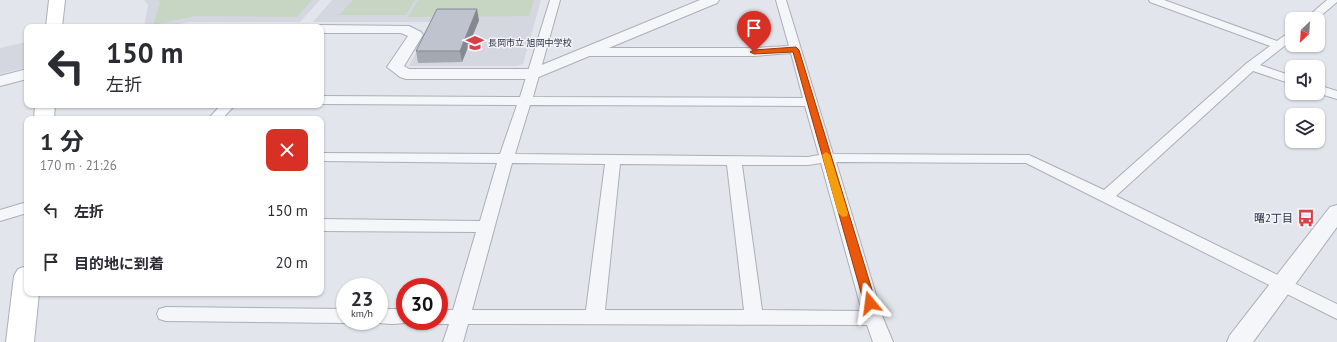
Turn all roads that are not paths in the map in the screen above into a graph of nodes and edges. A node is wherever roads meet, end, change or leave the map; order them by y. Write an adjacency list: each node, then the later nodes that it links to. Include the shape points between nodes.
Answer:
1 (57, 0): 8 (main road)
2 (555, 0): 15 (street)
3 (712, 0): 13 (street)
4 (781, 0): 12 (street)
5 (1154, 0): 11 (street)
6 (1332, 0): 7 (street)
7 (1318, 12)
8 (54, 24)
9 (324, 29): 15 (street, via 404,29 416,35 395,66 406,74)
10 (1285, 40): 11 (street)
11 (1277, 46): 14 (street)
12 (796, 50): 13 (street); 23 (street)
13 (587, 52): 15 (street)
14 (1251, 66): 17 (street); 31 (street)
15 (534, 74): 22 (street)
16 (24, 75): 18 (street)
17 (1285, 78)
18 (0, 81)
19 (1325, 91): 20 (street)
20 (1337, 95)
21 (324, 100): 22 (street)
22 (525, 101): 23 (street); 28 (street)
23 (811, 102): 27 (street)
24 (225, 108): 25 (street)
25 (218, 116)
26 (324, 157): 28 (street)
27 (827, 158): 30 (street, via 808,161); 31 (street, via 1029,159); 46 (street)
28 (506, 159): 29 (street); 36 (street)
29 (613, 160): 30 (street); 44 (street)
30 (734, 161): 45 (street)
31 (1105, 197): 37 (street)
32 (24, 208): 34 (street)
33 (1337, 212): 37 (street)
34 (0, 216)
35 (324, 225): 36 (street)
36 (486, 227): 43 (street)
37 (1282, 285): 39 (street); 50 (street)
38 (25, 296): 47 (main road)
39 (1337, 312)
40 (166, 314): 41 (street)
41 (336, 316)
42 (448, 317): 43 (street)
43 (461, 317): 44 (street); 48 (street)
44 (595, 317): 45 (street)
45 (754, 318): 46 (street)
46 (874, 318): 49 (street)
47 (20, 342)
48 (453, 342)
49 (883, 342)
50 (1239, 342)

